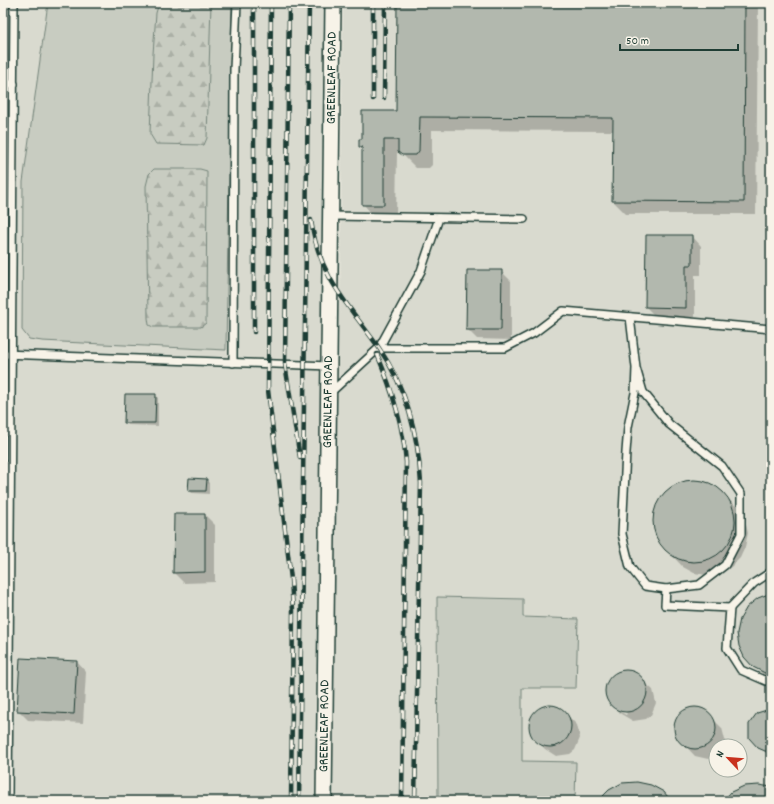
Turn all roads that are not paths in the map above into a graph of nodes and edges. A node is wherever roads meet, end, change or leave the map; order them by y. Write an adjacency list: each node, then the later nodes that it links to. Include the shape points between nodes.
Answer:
1 (14, 3): 5 (lane)
2 (237, 3): 14 (lane, via 234,77)
3 (333, 3): 6 (street, GREENLEAF ROAD)
4 (3, 84): 5 (lane)
5 (14, 84): 13 (lane)
6 (331, 216): 7 (lane); 15 (street, GREENLEAF ROAD)
7 (439, 218): 8 (lane); 11 (lane, via 421,271)
8 (524, 219)
9 (630, 317): 10 (lane); 11 (lane, via 563,311 534,333 505,348); 16 (lane)
10 (771, 329)
11 (379, 348): 17 (lane)
12 (3, 354): 13 (lane)
13 (12, 354): 14 (lane); 22 (lane)
14 (233, 362): 15 (lane)
15 (330, 366): 17 (street, GREENLEAF ROAD)
16 (636, 368): 19 (lane, via 635,393 628,427 622,534 630,567 645,586); 19 (lane, via 643,392 668,424 722,466 741,494 741,534 725,565 699,585)
17 (329, 394): 23 (street, GREENLEAF ROAD)
18 (771, 572): 20 (lane, via 754,583)
19 (666, 589): 20 (lane, via 665,605)
20 (730, 608): 21 (lane, via 727,648 741,670)
21 (766, 681)
22 (8, 801)
23 (324, 801)

